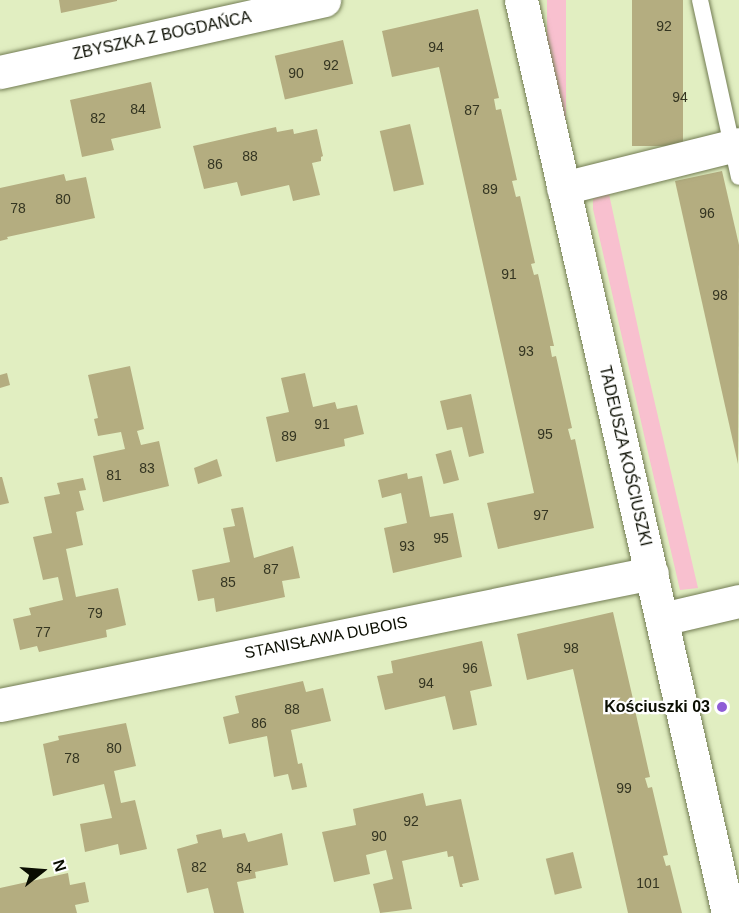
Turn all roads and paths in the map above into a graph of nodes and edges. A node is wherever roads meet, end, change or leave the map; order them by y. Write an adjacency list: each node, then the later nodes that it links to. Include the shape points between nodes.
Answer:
1 (324, 0): 4 (street, ZBYSZKA Z BOGDAŃCA)
2 (521, 0): 6 (street, TADEUSZA KOŚCIUSZKI)
3 (700, 0): 5 (lane)
4 (0, 72)
5 (737, 156): 6 (street)
6 (563, 188): 7 (street, TADEUSZA KOŚCIUSZKI)
7 (652, 573): 9 (street, TADEUSZA KOŚCIUSZKI); 10 (street, STANISŁAWA DUBOIS)
8 (739, 600): 9 (street)
9 (662, 619): 11 (street, TADEUSZA KOŚCIUSZKI)
10 (0, 705)
11 (728, 913)

